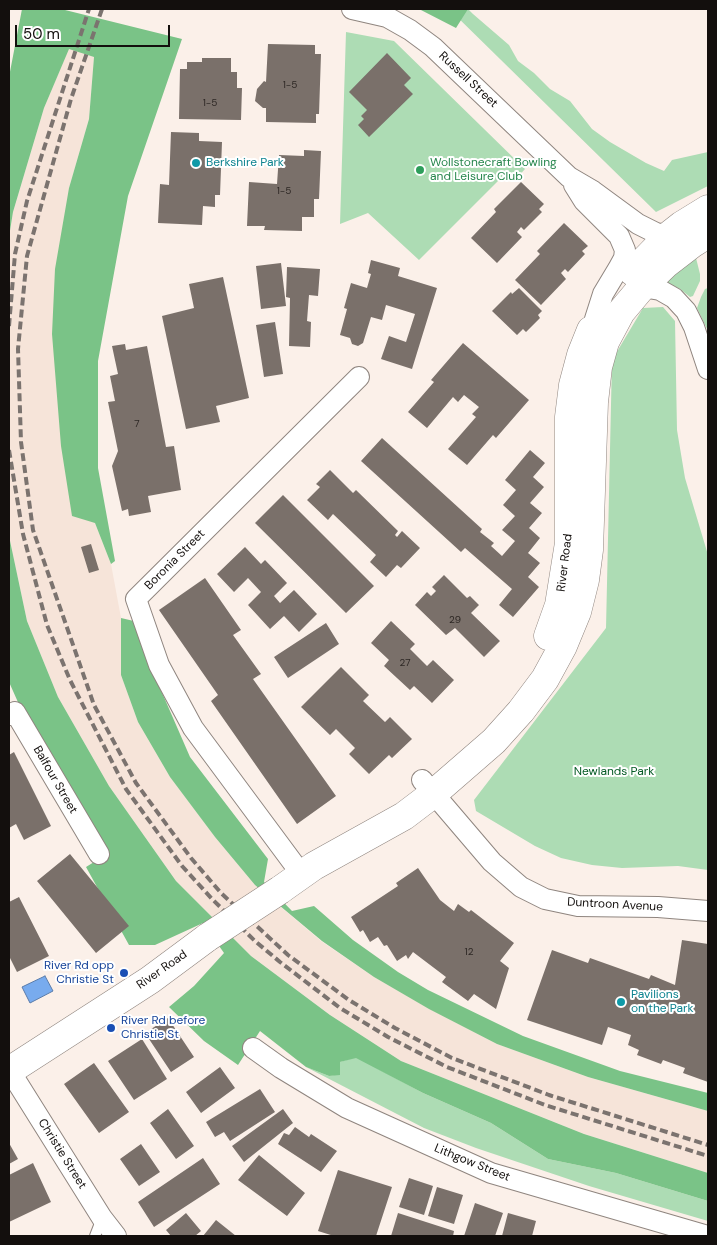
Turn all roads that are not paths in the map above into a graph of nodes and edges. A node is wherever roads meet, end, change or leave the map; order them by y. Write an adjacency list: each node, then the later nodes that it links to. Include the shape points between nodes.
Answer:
1 (352, 9): 2 (street, Russell Street, via 387,17 433,47)
2 (569, 177): 5 (street, Russell Street, via 649,230); 7 (street, Russell Street, via 584,201 619,236 624,250 624,258 603,294)
3 (708, 209): 5 (main road, River Road)
4 (708, 234): 6 (main road, River Road, via 666,264)
5 (668, 236): 7 (main road, River Road, via 629,276)
6 (642, 287): 8 (street, via 660,290 674,298 686,311); 11 (main road, River Road, via 621,312 605,342 598,367 589,550 577,612 563,646 545,679 494,740)
7 (595, 319): 11 (main road, River Road, via 573,385 569,543 559,605 547,638 514,694)
8 (708, 369)
9 (359, 377): 13 (street, Boronia Street, via 136,599 159,665 193,728)
10 (9, 715): 12 (street, Balfour Street, via 15,712)
11 (428, 787): 13 (main road, River Road, via 396,821); 14 (street, Duntroon Avenue, via 492,862 521,886 545,899 578,906)
12 (99, 854)
13 (299, 877): 16 (main road, River Road, bridge, via 150,980)
14 (708, 911)
15 (253, 1048): 18 (street, Lithgow Street, via 347,1108 491,1173)
16 (9, 1071): 17 (street, Christie Street)
17 (98, 1227): 19 (street, Christie Street)
18 (697, 1235)
19 (116, 1236)

